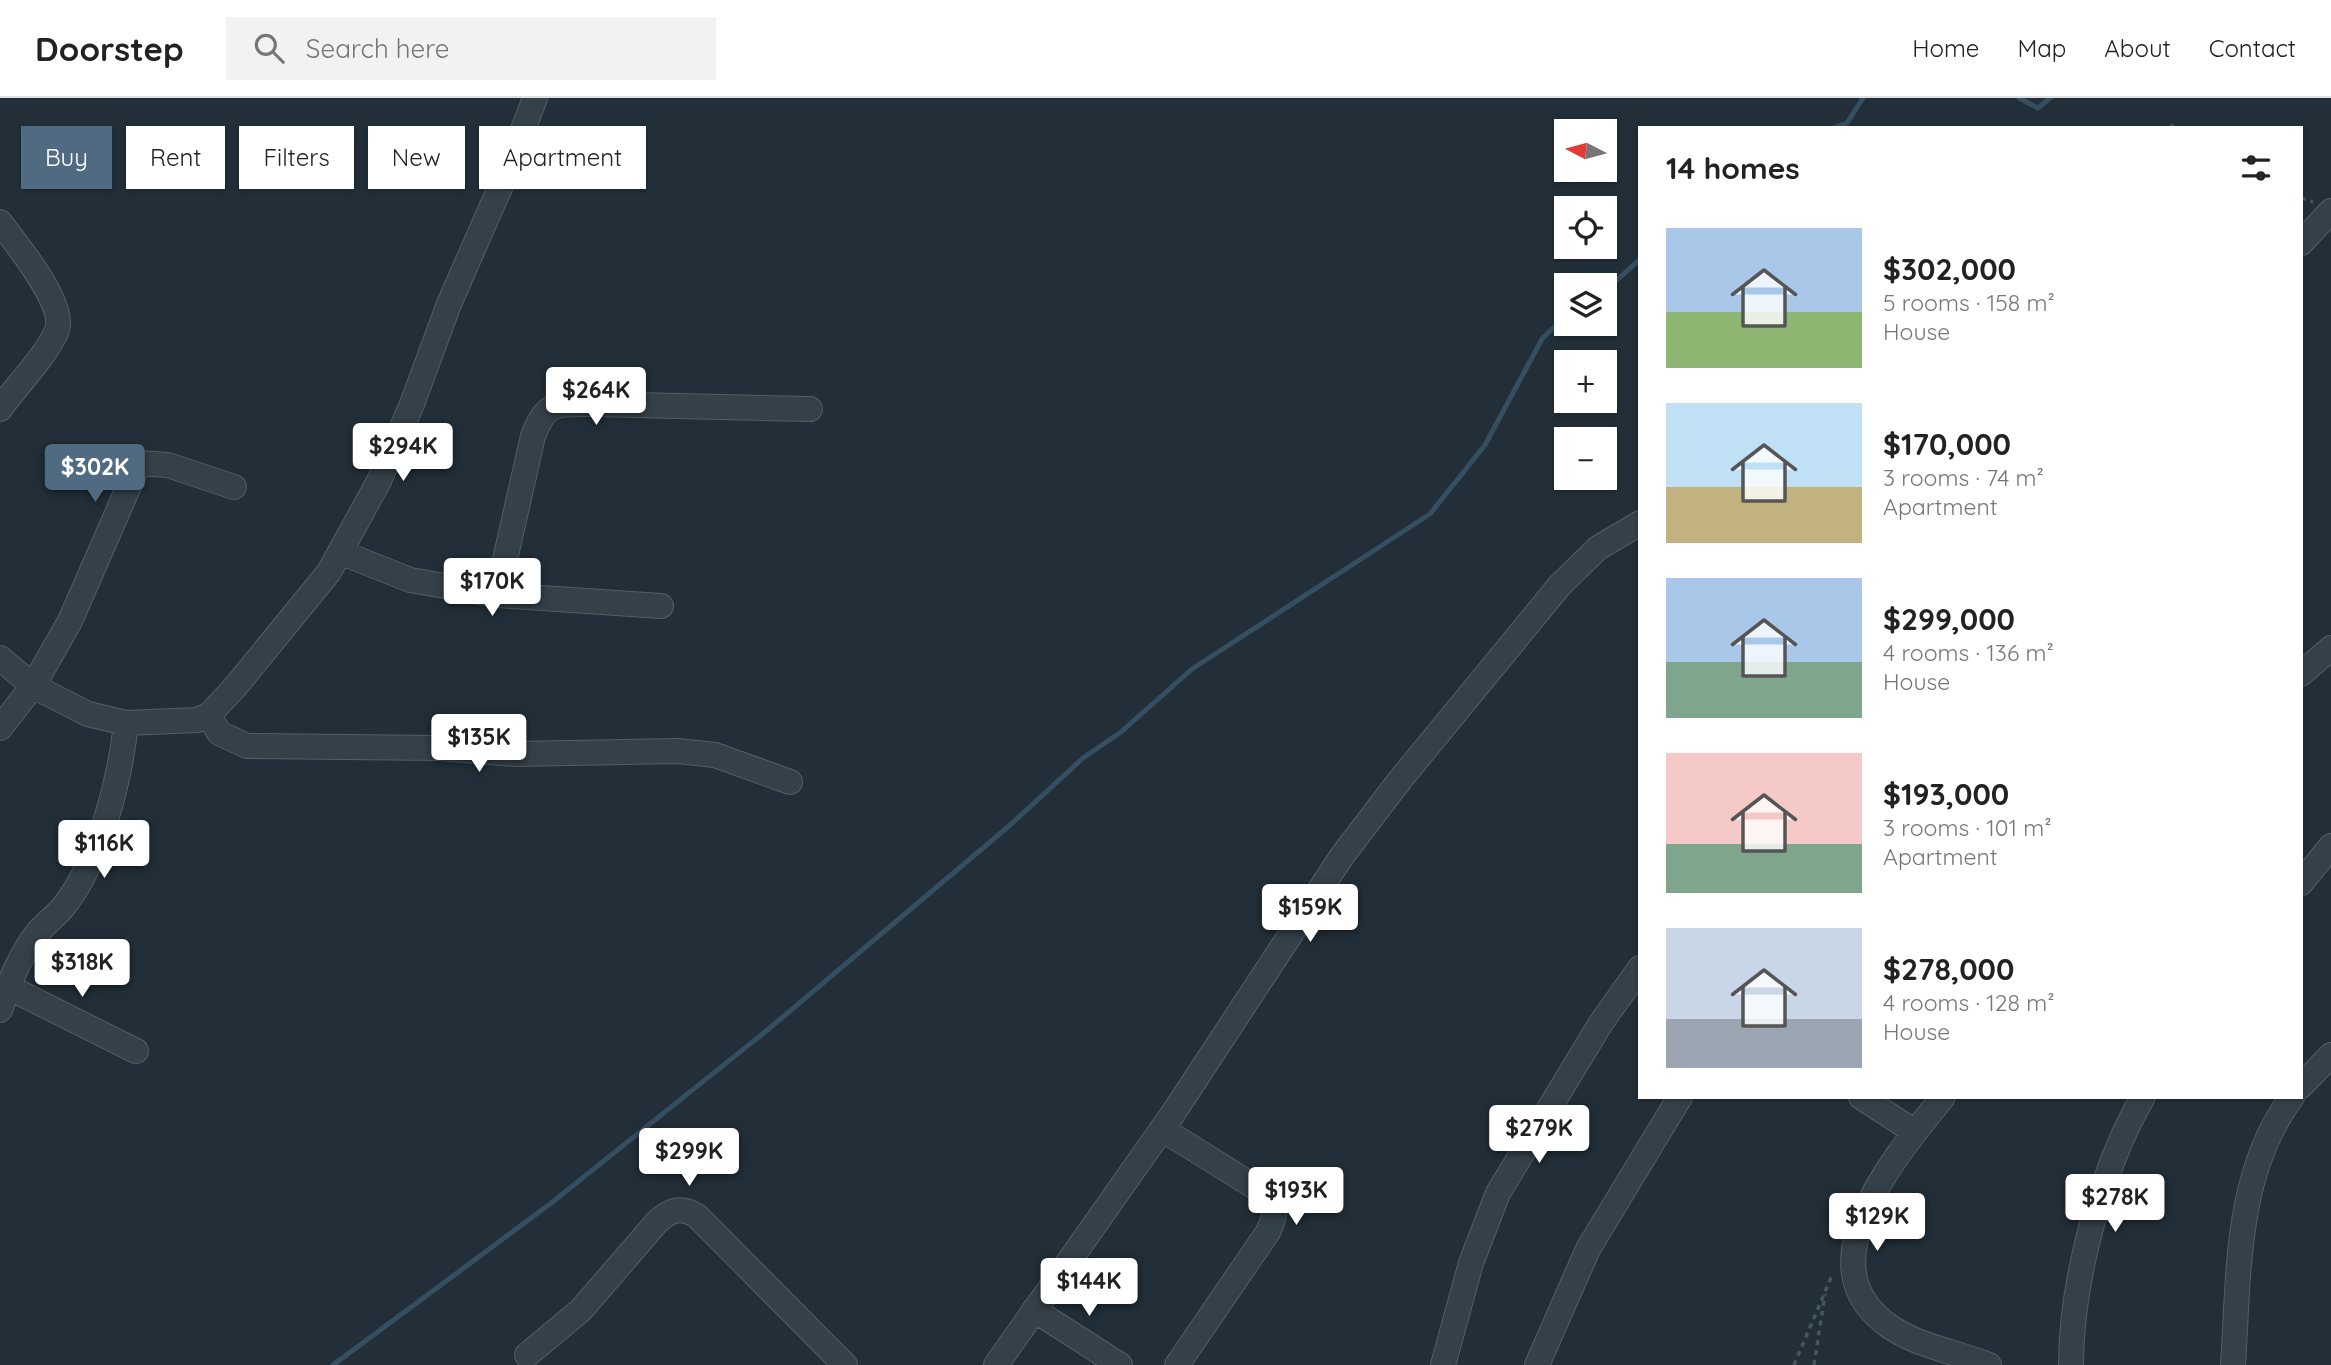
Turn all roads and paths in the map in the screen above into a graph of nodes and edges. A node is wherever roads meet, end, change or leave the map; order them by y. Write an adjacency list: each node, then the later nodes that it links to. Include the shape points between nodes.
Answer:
1 (534, 98): 9 (street, via 390,456)
2 (2331, 211): 4 (street)
3 (0, 222): 5 (street, via 48,292 58,327)
4 (2303, 241)
5 (0, 409)
6 (810, 409): 10 (street, via 593,404 547,408 533,436)
7 (234, 487): 15 (street, via 168,465 139,463 70,621)
8 (1638, 524): 32 (street, via 1598,548 1560,585 1400,780 1296,923)
9 (340, 552): 10 (street, via 410,580); 16 (street, via 329,572)
10 (497, 595): 11 (street)
11 (661, 606)
12 (2331, 648): 14 (street)
13 (0, 659): 15 (street)
14 (2303, 672)
15 (33, 686): 17 (street, via 88,714); 18 (street)
16 (209, 715): 17 (street, via 197,720); 19 (street, via 219,733 247,746 438,748 515,754 678,751 715,755)
17 (126, 723): 23 (street, via 121,768 106,819 80,879 19,960)
18 (0, 728)
19 (790, 782)
20 (2331, 846): 21 (street)
21 (2303, 881)
22 (1638, 971): 42 (street, via 1498,1193 1471,1264)
23 (4, 998): 24 (street)
24 (136, 1051)
25 (2331, 1055): 26 (street)
26 (2303, 1084)
27 (1679, 1099): 43 (street, via 1588,1249)
28 (1864, 1099): 33 (street)
29 (1941, 1099): 33 (street)
30 (2142, 1099): 47 (street, via 2128,1123 2080,1271 2071,1321)
31 (2291, 1099): 48 (street, via 2270,1129 2251,1182)
32 (1162, 1129): 36 (street); 41 (street, via 1263,1192 1275,1206 1276,1216)
33 (1915, 1132): 46 (street, via 1897,1154 1855,1238 1853,1275 1861,1299 1891,1328)
34 (1837, 1265): 35 (path)
35 (1826, 1286): 44 (path); 45 (path)
36 (1034, 1310): 39 (street); 40 (street)
37 (527, 1355): 38 (street, via 581,1310 657,1222 668,1212 681,1210 697,1216)
38 (845, 1365)
39 (996, 1365)
40 (1120, 1365)
41 (1177, 1365)
42 (1443, 1365)
43 (1537, 1365)
44 (1794, 1365)
45 (1814, 1365)
46 (1989, 1365)
47 (2071, 1365)
48 (2233, 1365)

